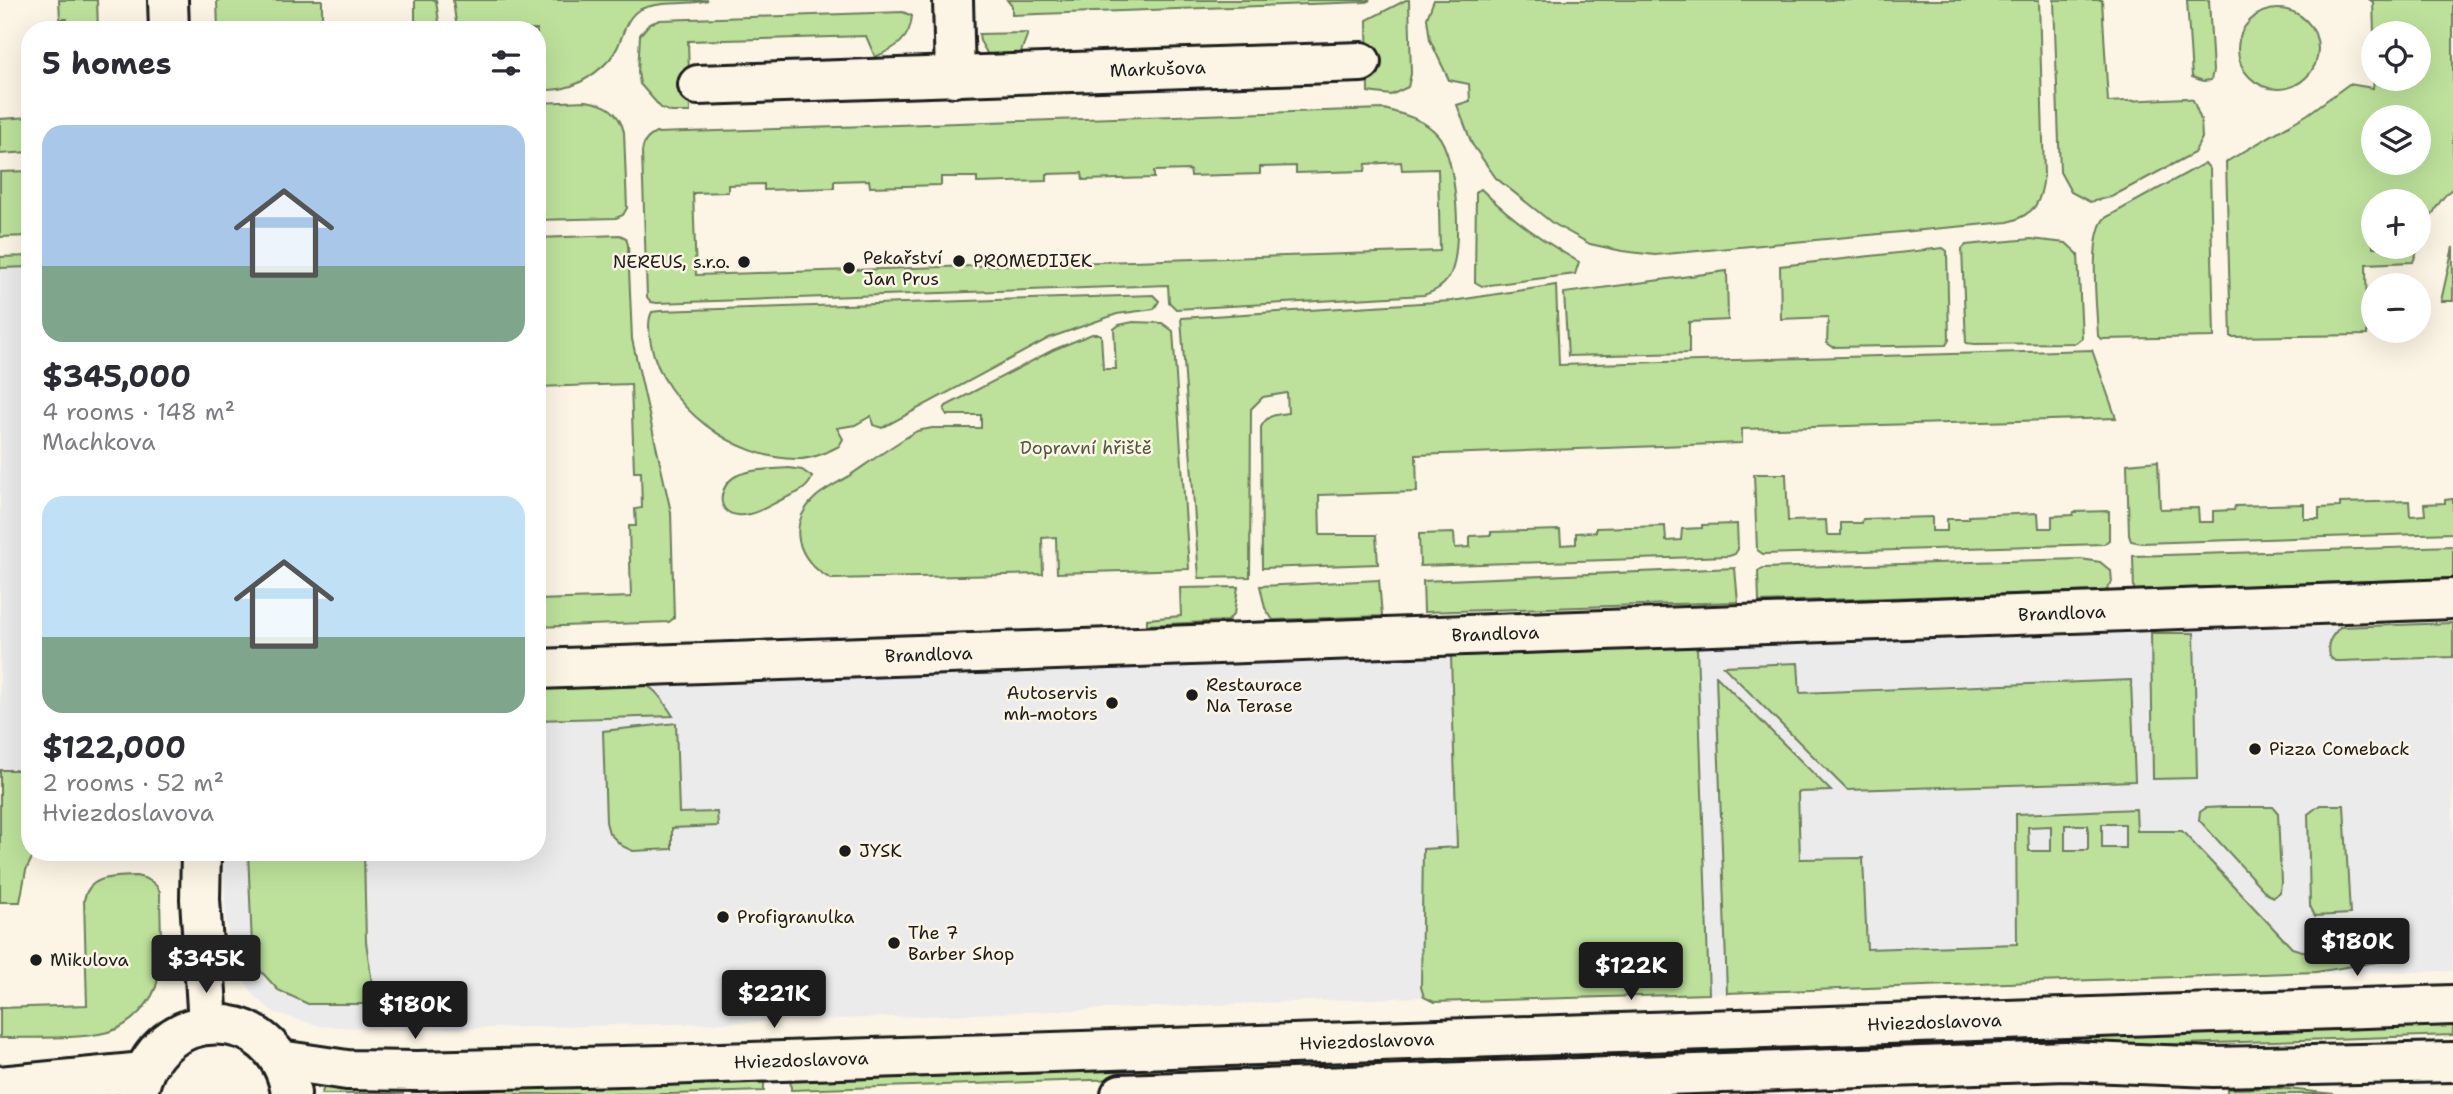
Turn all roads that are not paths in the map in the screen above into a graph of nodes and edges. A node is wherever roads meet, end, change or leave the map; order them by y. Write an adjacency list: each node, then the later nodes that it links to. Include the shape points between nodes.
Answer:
1 (168, 0): 3 (street)
2 (953, 0): 5 (street)
3 (169, 21)
4 (1361, 62): 5 (street, Markušova)
5 (956, 76): 6 (street, Markušova)
6 (698, 85)
7 (2453, 599): 8 (street, Brandlova)
8 (546, 669)
9 (201, 861): 11 (street)
10 (2453, 1005): 13 (street, Hviezdoslavova, via 347,1070)
11 (208, 1024): 13 (street, Hviezdoslavova, via 233,1026 265,1043); 14 (street, Hviezdoslavova, via 169,1039 150,1059)
12 (2453, 1062): 16 (street, via 2213,1067 2065,1061)
13 (286, 1077)
14 (141, 1083): 15 (street, Hviezdoslavova)
15 (0, 1086)
16 (1121, 1094)

